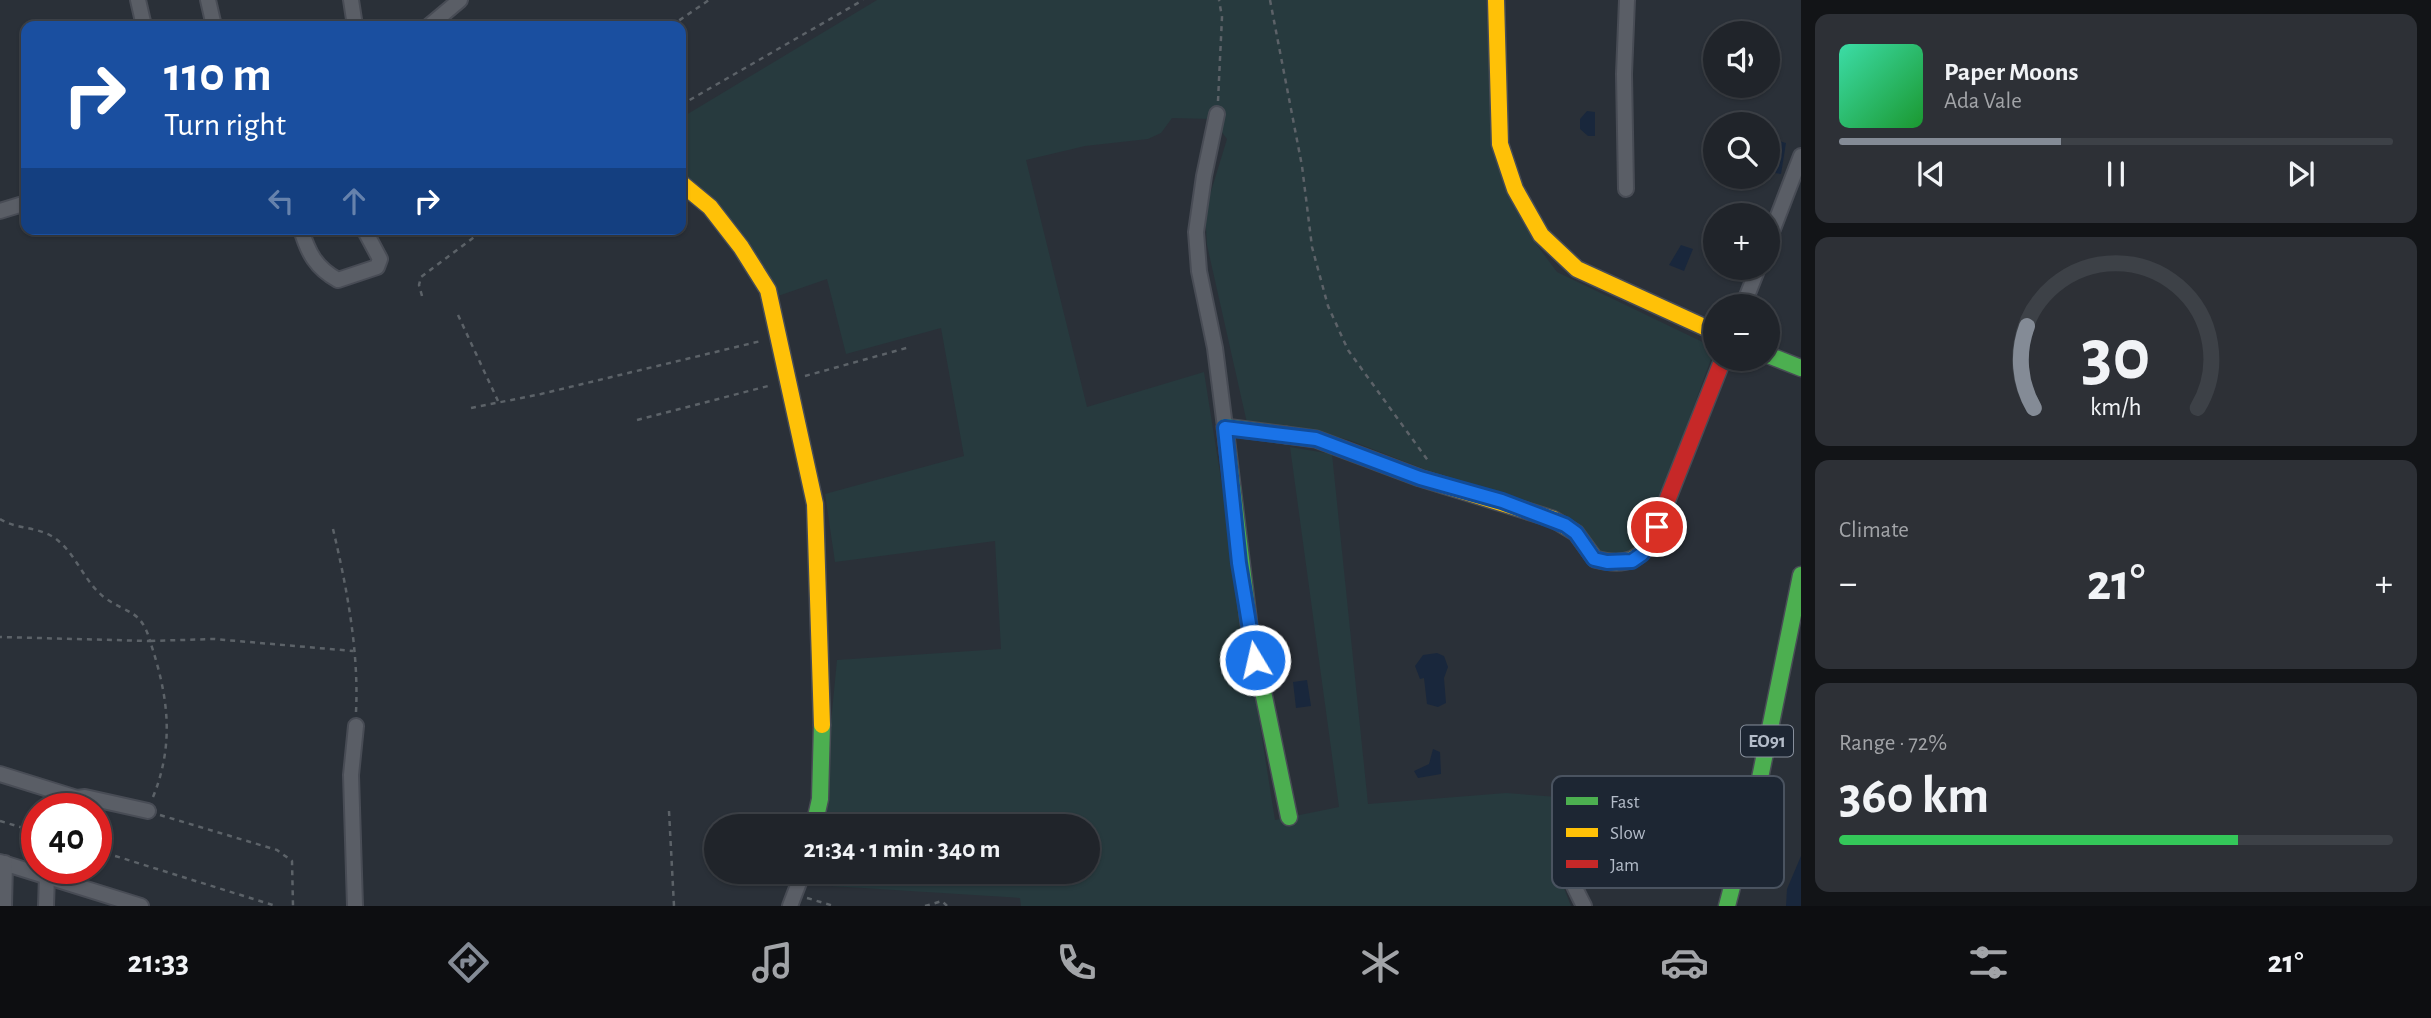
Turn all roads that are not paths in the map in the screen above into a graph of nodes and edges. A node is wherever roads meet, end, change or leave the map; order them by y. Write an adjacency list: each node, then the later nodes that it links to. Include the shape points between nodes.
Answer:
1 (138, 0): 7 (street)
2 (208, 0): 8 (street)
3 (351, 0): 9 (street)
4 (460, 0): 10 (street)
5 (1496, 0): 20 (street, via 1500,144 1515,189 1541,235 1577,269)
6 (1627, 0): 14 (street)
7 (143, 21)
8 (213, 21)
9 (354, 21)
10 (435, 21)
11 (1217, 114): 24 (street, via 1196,232)
12 (1801, 156): 17 (street)
13 (686, 187): 32 (street, via 710,207 768,290 815,504 823,684)
14 (1626, 189)
15 (21, 205): 16 (street)
16 (0, 211)
17 (1780, 211)
18 (303, 235): 19 (street, via 311,259 338,280 377,267 380,259)
19 (367, 235)
20 (1703, 327)
21 (1780, 360): 22 (street)
22 (1801, 368)
23 (1718, 371): 24 (street, via 1649,547 1632,561 1620,563 1594,559 1565,525 1502,501 1420,478 1316,439)
24 (1225, 428): 33 (street, via 1239,563 1259,686)
25 (1801, 575): 28 (street, ΕΟ91)
26 (356, 726): 46 (street, via 352,775)
27 (0, 774): 29 (street)
28 (1760, 776)
29 (49, 793)
30 (112, 803): 31 (street)
31 (148, 811)
32 (817, 814)
33 (1289, 817)
34 (3, 863): 35 (street); 43 (street)
35 (21, 867)
36 (51, 884): 44 (street)
37 (72, 884): 41 (street)
38 (799, 884): 42 (street)
39 (1576, 888): 47 (street)
40 (1732, 888): 48 (street, ΕΟ91)
41 (101, 899): 45 (street)
42 (792, 902)
43 (4, 906)
44 (46, 906)
45 (141, 906)
46 (355, 906)
47 (1584, 906)
48 (1727, 906)

